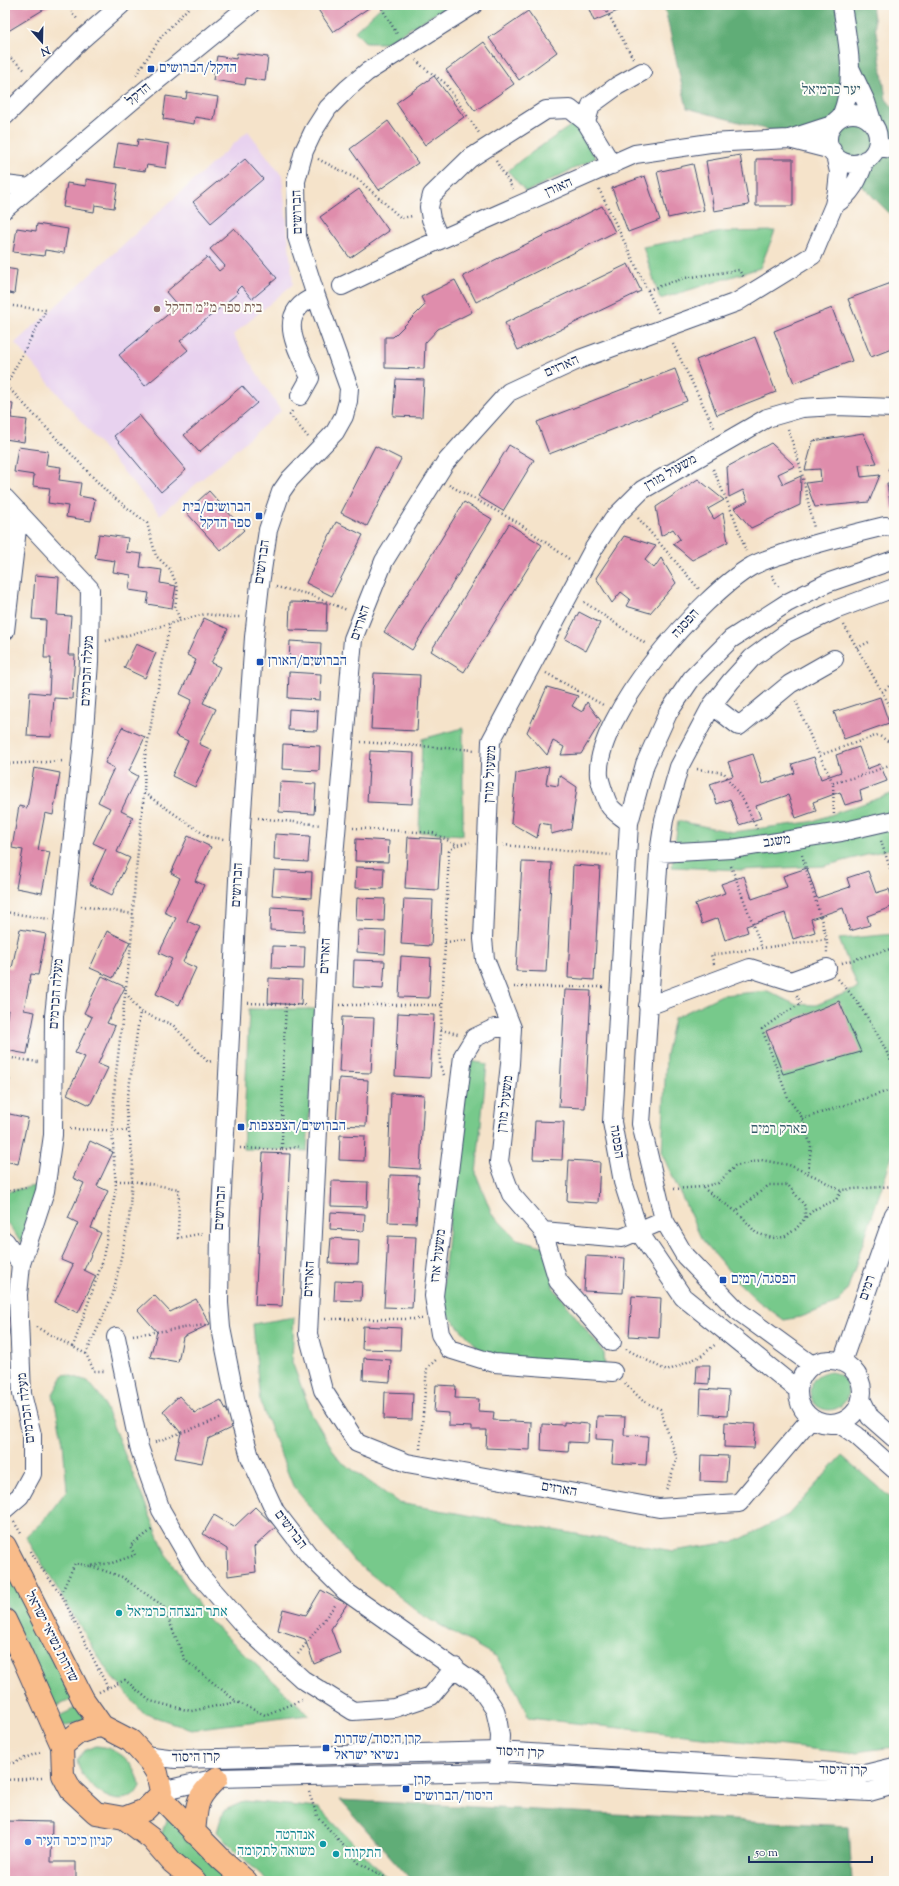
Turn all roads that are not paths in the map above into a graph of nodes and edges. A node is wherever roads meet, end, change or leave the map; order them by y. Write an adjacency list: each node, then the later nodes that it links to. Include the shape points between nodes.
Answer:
1 (121, 5): 7 (street, via 81,40)
2 (250, 5): 17 (street, הדקל)
3 (473, 5): 22 (street, הברושים, via 367,72 328,108 314,130 304,152 296,181 297,237)
4 (842, 5): 5 (street)
5 (851, 70): 8 (street, via 847,101); 10 (street)
6 (642, 72): 9 (street, via 591,105)
7 (5, 116)
8 (836, 121): 10 (street, via 852,114 868,118); 11 (street, האורן); 13 (street, via 828,141)
9 (586, 122): 15 (street); 20 (street, via 570,109 546,110 469,159 432,195 429,207 431,219)
10 (873, 124): 12 (street, via 878,139)
11 (789, 139): 13 (street, האורן); 15 (street, האורן, via 702,144 635,154)
12 (885, 148): 14 (street)
13 (833, 153): 14 (street, via 847,162); 18 (street, הארזים, via 839,172)
14 (865, 160): 18 (street, הארזים, via 860,176 845,199)
15 (612, 165): 20 (street, האורן)
16 (5, 185): 17 (street)
17 (30, 188): 19 (street, הדקל)
18 (834, 205): 52 (street, הארזים, via 814,255 737,302 580,359 509,392 445,463 384,561 353,639 328,925 308,1319 308,1334 323,1390 357,1443 407,1463 659,1508 739,1503)
19 (5, 209)
20 (440, 240): 21 (street, האורן)
21 (342, 286)
22 (316, 296): 23 (street, via 305,300 297,308 292,319 292,335 310,378); 59 (street, הברושים, via 349,388 348,401 344,416 335,432 290,479 281,492 268,530 260,584 240,841 220,1230 219,1303 238,1413 250,1457 275,1511 308,1554 346,1591)
23 (300, 396)
24 (894, 408): 38 (street, משעול מורן, via 802,408 767,418 642,490 613,519 594,548 491,741 483,939 485,959)
25 (5, 498): 26 (street, מעלה הכרמים)
26 (18, 512): 30 (street); 44 (street, מעלה הכרמים, via 90,588 90,645 82,760 54,1016 53,1128 46,1183)
27 (894, 527): 34 (street, הפסגה, via 885,526 818,542 758,564 708,600 660,653 618,713 602,753 599,776 608,805)
28 (894, 560): 34 (street, הפסגה, via 827,583 787,603 731,639 692,678 668,713 645,764)
29 (894, 588): 32 (street, הפסגה, via 836,610 785,634 752,658)
30 (5, 631)
31 (834, 659): 32 (street, via 790,684 740,726)
32 (712, 705): 35 (street, הפסגה, via 679,767 664,820)
33 (894, 820): 35 (street, משגב, via 835,833 724,850)
34 (629, 823): 42 (street, הפסגה, via 612,1122 622,1182)
35 (659, 853): 37 (street, הפסגה)
36 (827, 968): 37 (street, via 791,981 750,968)
37 (648, 1006): 40 (street, הפסגה, via 641,1124)
38 (512, 1028): 41 (street, משעול מורן, via 499,1162 511,1194); 49 (street, משעול ארז, via 495,1028 474,1038 463,1056 434,1296 440,1334 450,1349 494,1363)
39 (894, 1214): 47 (street, רמים)
40 (664, 1220): 42 (street); 48 (street, הפסגה, via 685,1256 738,1311)
41 (543, 1231): 42 (street, via 622,1238); 46 (street, via 558,1281)
42 (639, 1232): 50 (street, הפסגה, via 683,1297)
43 (5, 1241): 44 (street)
44 (21, 1264): 56 (street, מעלה הכרמים, via 18,1295 22,1394 32,1435 32,1474 20,1496)
45 (116, 1337): 59 (street, via 139,1447 161,1510 197,1572 246,1628 302,1679 353,1711 395,1708 431,1696)
46 (612, 1342)
47 (842, 1362): 48 (street, via 830,1359); 51 (street, via 857,1374 861,1384)
48 (812, 1365): 50 (street, via 802,1374)
49 (614, 1372)
50 (798, 1390): 52 (street, via 800,1405)
51 (861, 1399): 53 (street, via 854,1414); 54 (street, via 870,1417)
52 (811, 1418): 53 (street, via 824,1424)
53 (838, 1423): 55 (street, via 856,1435)
54 (894, 1438)
55 (894, 1469)
56 (6, 1509)
57 (14, 1542): 60 (main road, שדרות נשיאי ישראל, via 83,1699)
58 (5, 1620): 61 (main road, via 24,1658)
59 (455, 1667): 62 (street, הברושים, via 478,1685 495,1710 500,1736)
60 (102, 1726): 61 (main road, via 78,1733); 63 (main road, via 131,1741)
61 (52, 1749): 69 (main road, via 71,1790 96,1813)
62 (499, 1751): 63 (street, קרן היסוד, via 176,1759); 64 (street, קרן היסוד, via 865,1774); 65 (street, הברושים)
63 (144, 1755): 68 (main road, via 157,1774)
64 (894, 1767)
65 (498, 1772): 66 (street, קרן היסוד); 67 (street, קרן היסוד, via 869,1792)
66 (217, 1778): 68 (street, קרן היסוד); 70 (main road, via 203,1792 197,1806)
67 (894, 1785)
68 (160, 1793): 69 (main road, via 144,1810); 70 (main road)
69 (124, 1818): 71 (main road, via 152,1839 172,1862)
70 (194, 1833): 72 (main road)
71 (195, 1881)
72 (246, 1881)

